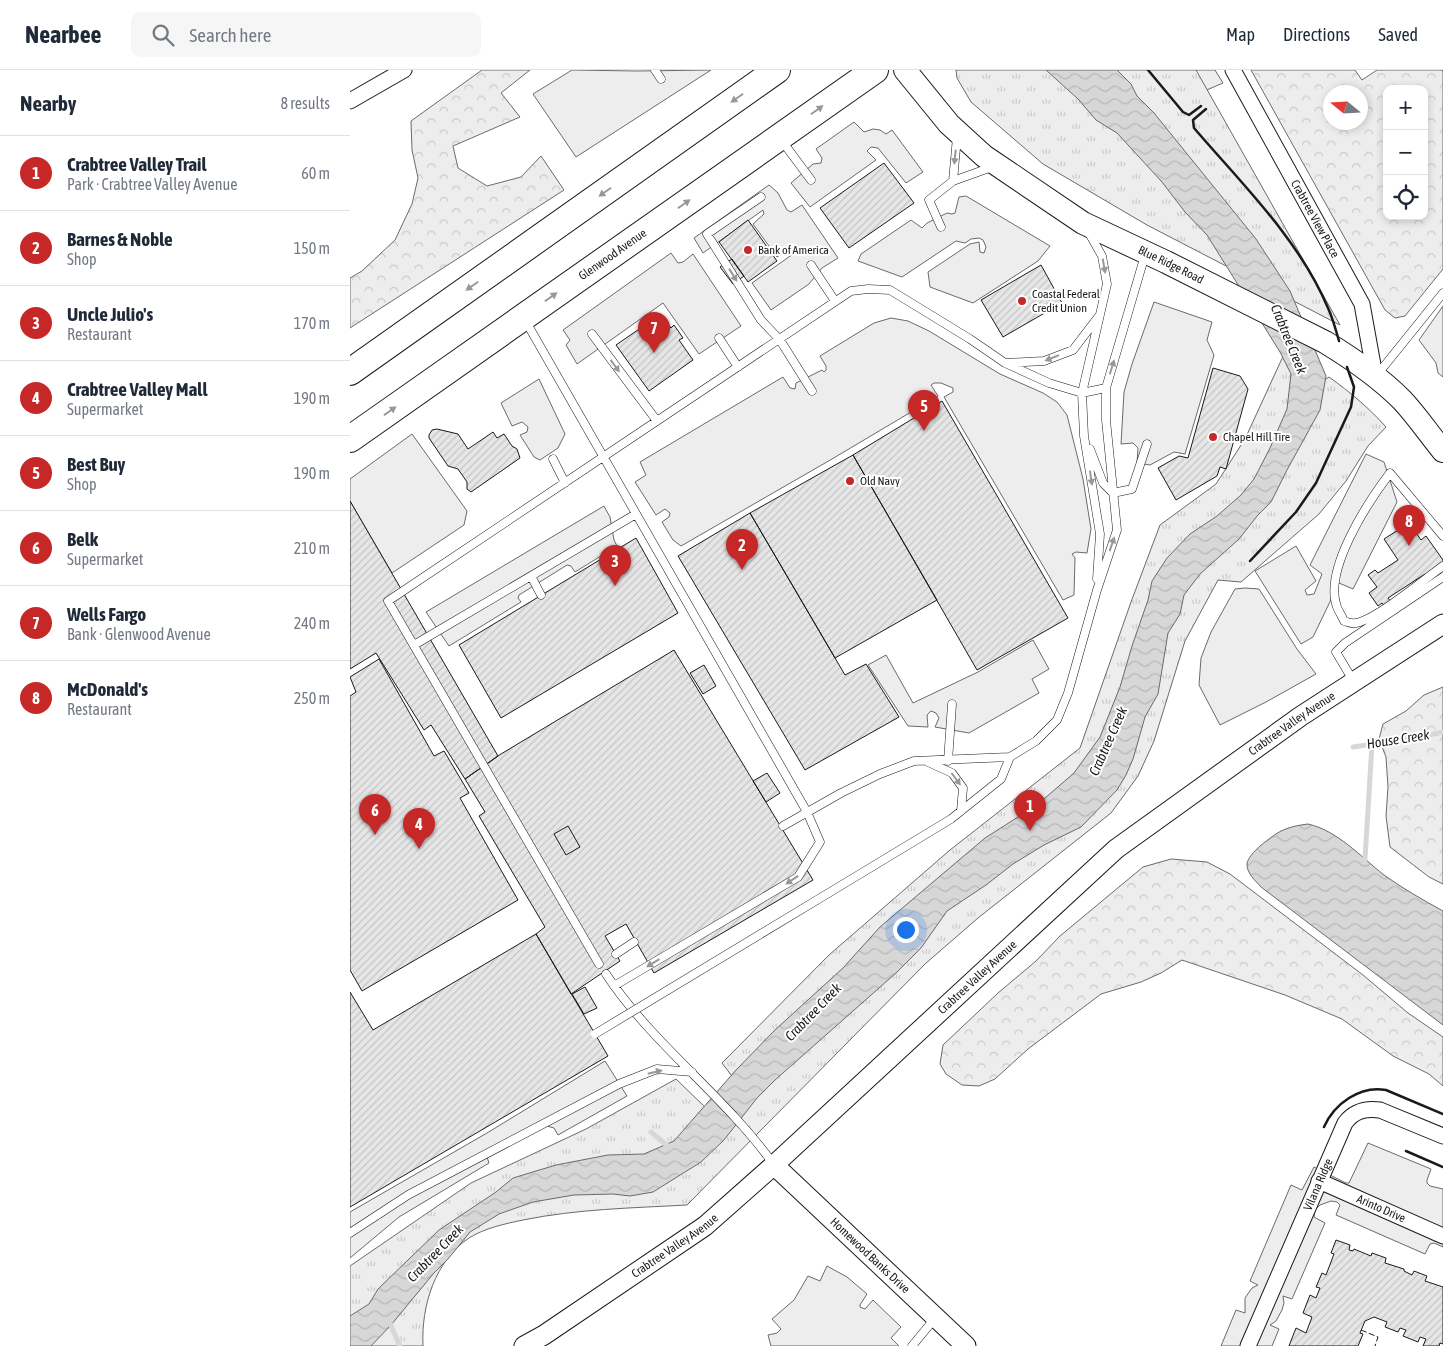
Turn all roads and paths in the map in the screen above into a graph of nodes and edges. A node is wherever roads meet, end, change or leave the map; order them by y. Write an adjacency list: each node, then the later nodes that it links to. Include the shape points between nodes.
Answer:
1 (404, 70): 8 (street)
2 (655, 70): 7 (lane)
3 (777, 70): 28 (highway, one-way to 28)
4 (875, 70): 10 (highway, Glenwood Avenue, one-way to 4)
5 (905, 70): 9 (main road, Blue Ridge Road)
6 (1233, 70): 29 (street, Crabtree View Place, via 1362,304)
7 (661, 79)
8 (350, 101)
9 (958, 132): 11 (main road, Blue Ridge Road); 13 (lane, one-way to 13)
10 (779, 137): 12 (lane); 22 (highway, Glenwood Avenue, one-way to 10)
11 (996, 165): 13 (lane); 15 (main road, Blue Ridge Road)
12 (812, 180)
13 (953, 181): 16 (lane, via 929,200)
14 (761, 197): 25 (lane, one-way to 25, via 707,234 761,320)
15 (1084, 223): 17 (main road, Blue Ridge Road); 21 (lane, one-way to 21, via 1104,263 1106,284)
16 (941, 227)
17 (1146, 253): 29 (main road, Blue Ridge Road, via 1325,342); 30 (lane, one-way to 17)
18 (811, 265): 20 (lane)
19 (1443, 293): 29 (lane)
20 (836, 301): 25 (lane); 26 (lane, via 851,291 890,290)
21 (1100, 315): 26 (lane, one-way to 26, via 1073,350 1044,361); 32 (lane)
22 (524, 317): 35 (highway, Glenwood Avenue, one-way to 22); 38 (lane)
23 (592, 334): 33 (lane, one-way to 33)
24 (719, 338): 27 (lane)
25 (780, 340): 27 (lane); 31 (lane)
26 (1005, 364): 32 (lane)
27 (738, 366): 33 (lane)
28 (350, 372)
29 (1376, 376): 37 (main road, Blue Ridge Road, via 1403,401)
30 (1106, 388): 32 (lane); 41 (lane)
31 (812, 391)
32 (1082, 393): 34 (lane)
33 (657, 421): 38 (lane)
34 (1084, 436): 41 (lane, via 1104,483); 47 (lane, one-way to 47, via 1100,534)
35 (350, 439)
36 (1147, 444): 41 (lane, via 1132,489)
37 (1443, 451)
38 (604, 457): 40 (lane); 42 (lane)
39 (553, 459): 40 (lane)
40 (565, 483): 50 (lane, via 388,601)
41 (1113, 493): 47 (lane, one-way to 41, via 1117,530)
42 (636, 514): 45 (lane); 57 (lane)
43 (1443, 536): 44 (lane, via 1390,473 1373,496 1341,555 1335,581 1336,606 1344,621 1353,624 1364,621)
44 (1443, 566)
45 (531, 576): 48 (lane); 50 (lane)
46 (1443, 577): 51 (lane, via 1344,643 1336,652)
47 (1096, 590): 53 (lane, via 1068,693 1057,720 1036,741)
48 (541, 595)
49 (1443, 624): 51 (street, Crabtree Valley Avenue)
50 (414, 645): 61 (lane)
51 (1354, 682): 67 (street, Crabtree Valley Avenue, via 1301,716 1116,849)
52 (952, 704): 55 (lane)
53 (1010, 757): 55 (lane); 56 (lane, via 1001,779)
54 (927, 761): 55 (lane); 56 (lane, one-way to 56, via 952,773 963,788); 57 (lane, via 914,761 880,774)
55 (948, 761)
56 (961, 811): 64 (lane, bridge)
57 (807, 812): 58 (lane); 63 (lane, one-way to 63, via 820,842 798,877)
58 (783, 826)
59 (634, 942): 60 (lane)
60 (616, 954)
61 (599, 964)
62 (606, 974): 63 (lane)
63 (614, 986): 65 (lane)
64 (595, 1034)
65 (692, 1072): 67 (lane, via 758,1143); 69 (lane, one-way to 65, via 408,1195 619,1084 658,1069)
66 (1443, 1136): 68 (street, Vilana Ridge, via 1380,1110 1361,1110 1345,1124)
67 (774, 1166): 71 (street, Homewood Banks Drive); 72 (street, Crabtree Valley Avenue, via 705,1226)
68 (1320, 1182): 70 (street, Arinto Drive); 75 (street, Vilana Ridge)
69 (350, 1233)
70 (1443, 1236)
71 (936, 1317): 73 (lane); 74 (street, Homewood Banks Drive)
72 (524, 1346)
73 (912, 1346)
74 (966, 1346)
75 (1248, 1346)

